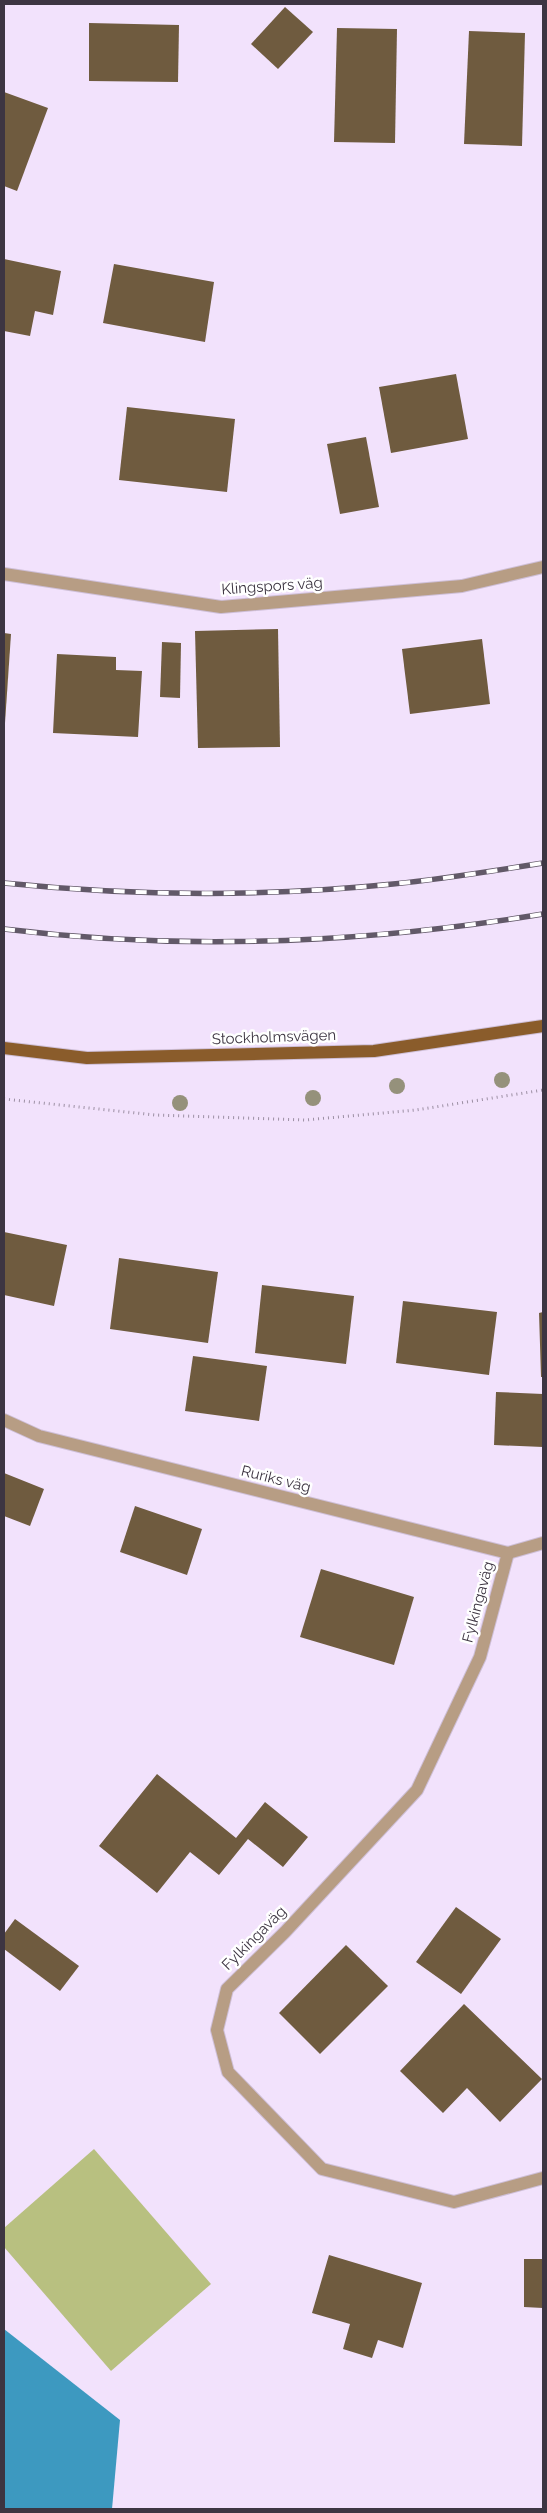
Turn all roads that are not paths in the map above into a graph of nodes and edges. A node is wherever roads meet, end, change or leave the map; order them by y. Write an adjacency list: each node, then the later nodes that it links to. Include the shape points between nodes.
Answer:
1 (543, 568): 2 (street, Klingspors väg, via 462,586 221,607)
2 (4, 574)
3 (543, 1026): 4 (main road, Stockholmsvägen, via 374,1051 86,1058)
4 (4, 1048)
5 (4, 1420): 7 (street, Ruriks väg, via 39,1436)
6 (543, 1544): 7 (street, Ruriks väg)
7 (508, 1553): 8 (street, Fylkingaväg, via 480,1657 417,1790 227,1989 216,2030 228,2072 322,2169 454,2202)
8 (543, 2178)

